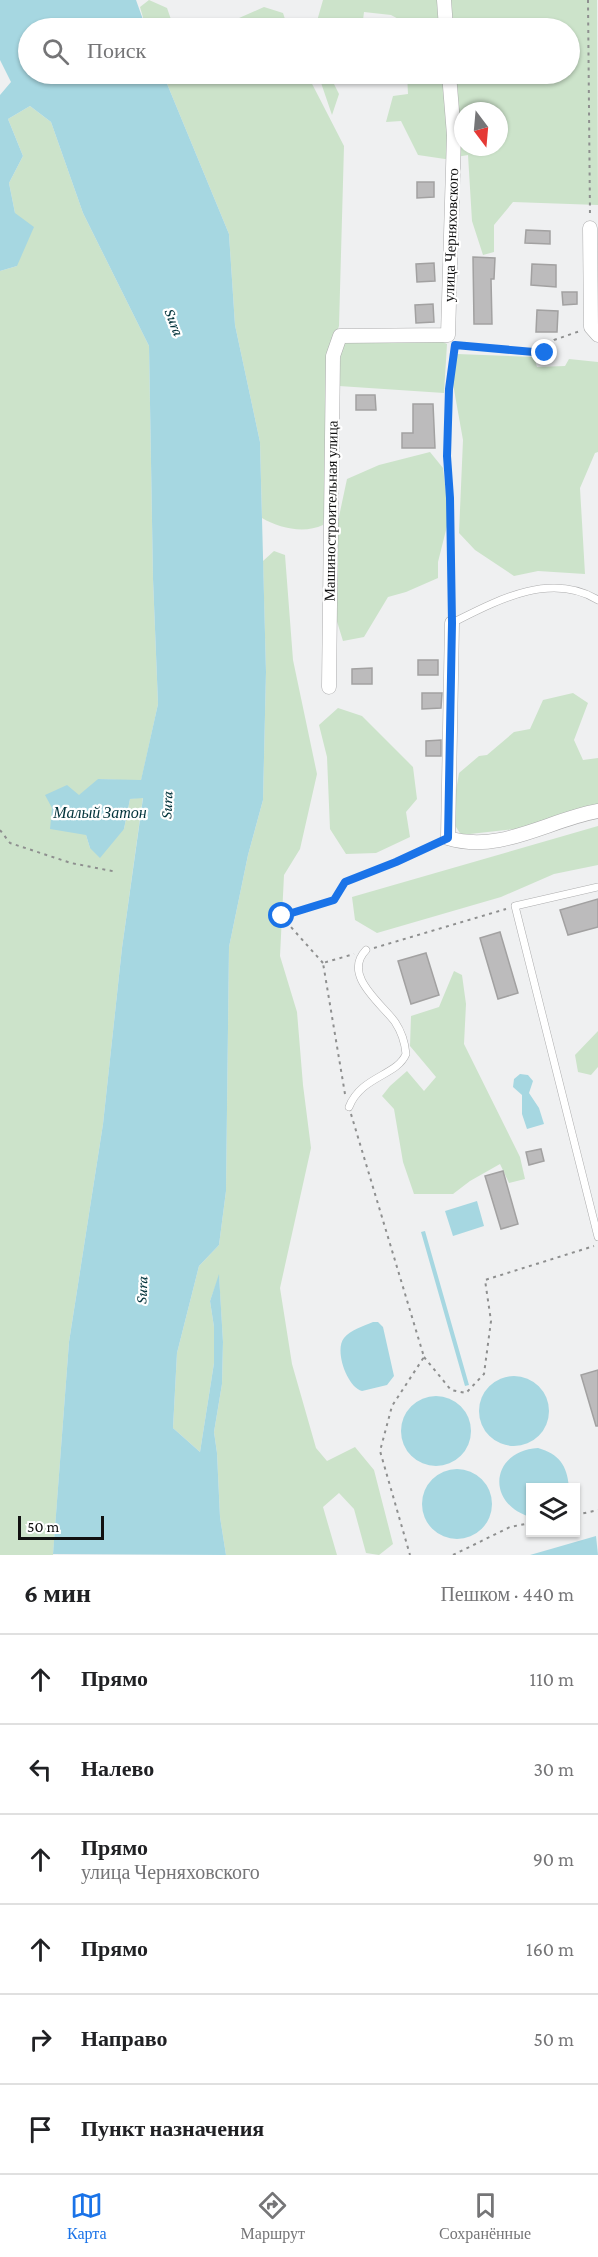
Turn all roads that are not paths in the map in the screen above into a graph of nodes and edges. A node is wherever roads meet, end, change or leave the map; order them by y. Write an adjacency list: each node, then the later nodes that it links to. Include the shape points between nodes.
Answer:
1 (444, 0): 2 (street)
2 (445, 18)
3 (450, 84): 6 (street, улица Черняховского, via 454,135 451,340)
4 (590, 228): 5 (street)
5 (594, 331)
6 (340, 336): 9 (street, Машиностроительная улица, via 333,356)
7 (598, 600): 8 (lane, via 556,587 527,590)
8 (452, 623): 10 (street, via 448,838 462,842 513,839)
9 (329, 687)
10 (598, 811)
11 (598, 887): 15 (lane, via 515,906)
12 (366, 950): 13 (lane, via 357,963 359,973 368,991 400,1031 406,1054 398,1066 358,1091)
13 (349, 1107)
14 (598, 1198): 15 (lane)
15 (589, 1200): 16 (lane)
16 (598, 1237)

